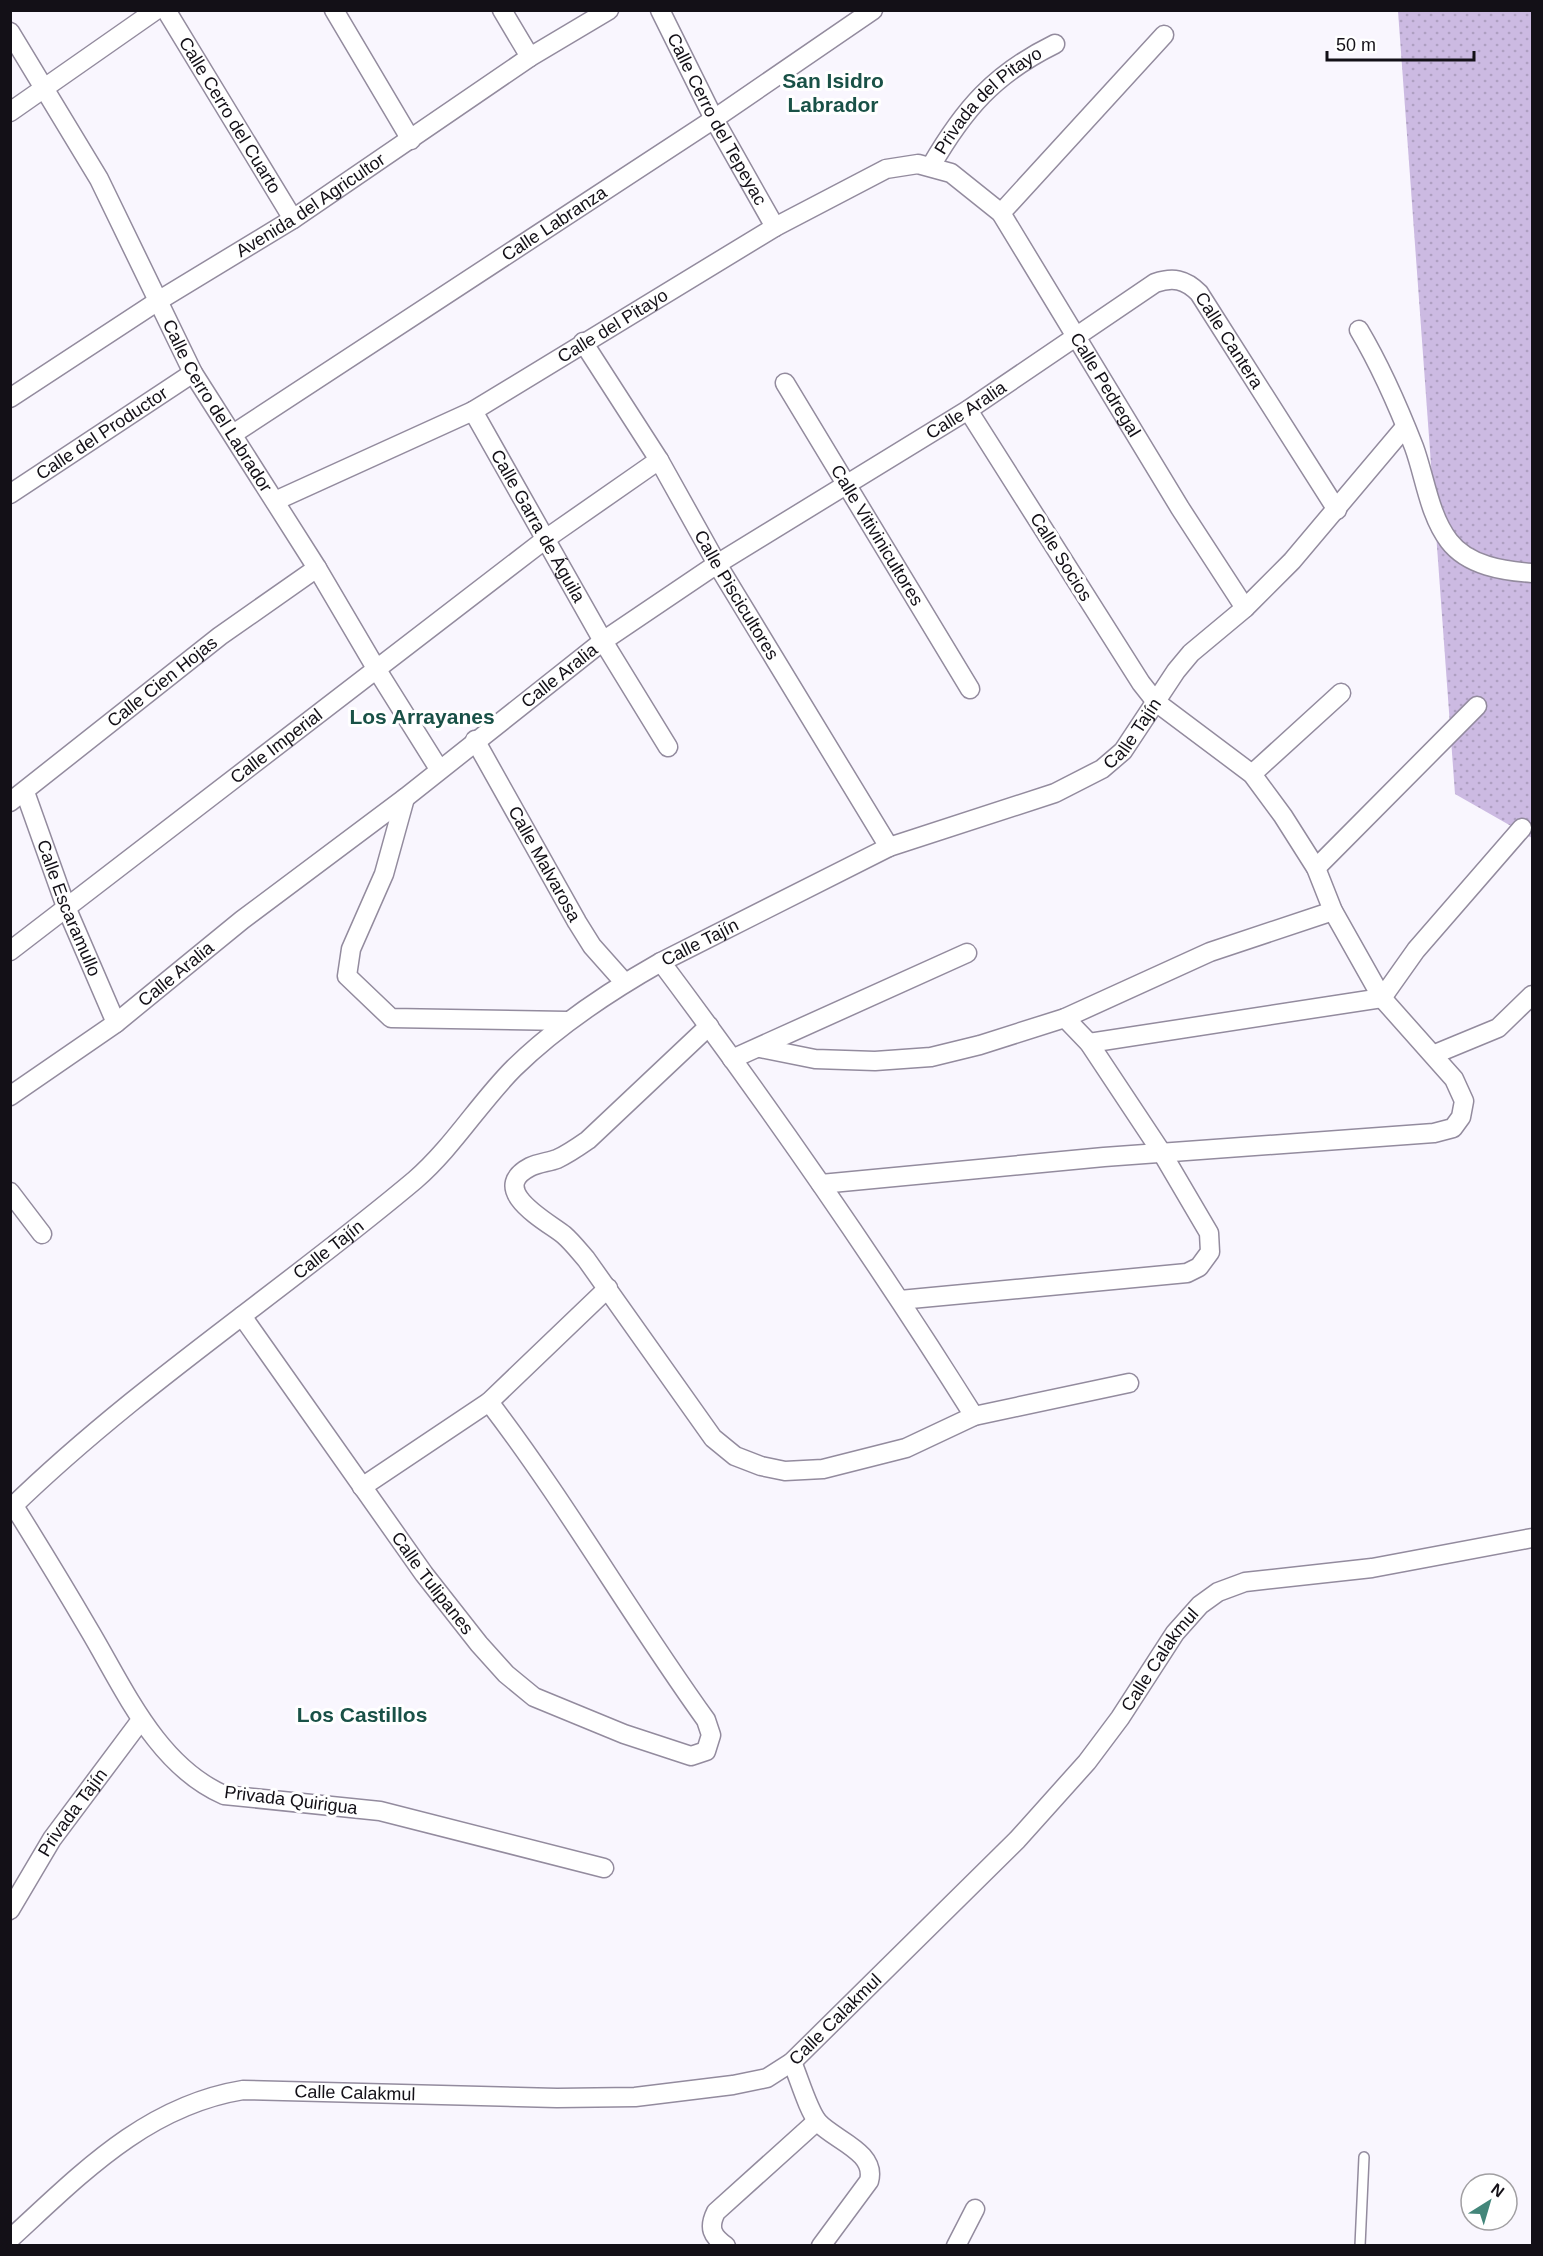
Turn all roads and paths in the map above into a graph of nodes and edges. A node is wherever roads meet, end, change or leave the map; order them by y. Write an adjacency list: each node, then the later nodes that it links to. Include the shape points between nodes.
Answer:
1 (156, 10): 12 (street)
2 (166, 10): 19 (street, Calle Cerro del Cuarto)
3 (334, 10): 15 (street)
4 (502, 10): 11 (street)
5 (609, 10): 11 (street, Avenida del Agricultor)
6 (660, 10): 14 (street, Calle Cerro del Tepeyac)
7 (873, 10): 14 (street, Calle Labranza)
8 (10, 32): 12 (street, Calle Cerro del Labrador)
9 (1164, 35): 18 (street)
10 (1055, 44): 16 (street, Privada del Pitayo, via 1015,66 987,89 956,124)
11 (530, 57): 15 (street, Avenida del Agricultor)
12 (45, 90): 13 (street); 21 (street, Calle Cerro del Labrador, via 99,179)
13 (10, 112)
14 (714, 119): 20 (street, Calle Cerro del Tepeyac); 31 (street, Calle Labranza)
15 (411, 140): 19 (street, Avenida del Agricultor)
16 (931, 166): 17 (street, Calle del Pitayo); 20 (street, Calle del Pitayo, via 911,164 886,169)
17 (951, 173): 18 (street, Calle Pedregal)
18 (1001, 213): 23 (street, Calle Pedregal)
19 (293, 219): 21 (street, Avenida del Agricultor)
20 (776, 227): 24 (street, Calle del Pitayo)
21 (158, 301): 25 (street, Calle Cerro del Labrador); 27 (street, Avenida del Agricultor)
22 (1359, 330): 30 (street)
23 (1075, 335): 28 (street, Calle Aralia); 36 (street, Calle Cantera, via 1155,283 1176,279 1192,286); 41 (street, Calle Pedregal)
24 (583, 342): 29 (street, Calle del Pitayo); 32 (street, Calle Piscicultores)
25 (193, 374): 31 (street, Calle Cerro del Labrador); 34 (street, Calle del Productor)
26 (785, 383): 33 (street, Calle Vitivinicultores)
27 (10, 398)
28 (968, 410): 33 (street, Calle Aralia); 46 (street, Calle Socios)
29 (473, 411): 35 (street, Calle del Pitayo); 37 (street, Calle Garra de Águila)
30 (1405, 427): 36 (street, Calle Tajín); 40 (street, via 1438,523 1449,543 1486,566)
31 (233, 434): 35 (street, Calle Cerro del Labrador)
32 (659, 460): 37 (street, Calle Imperial); 38 (street, Calle Piscicultores)
33 (844, 484): 38 (street, Calle Aralia); 44 (street, Calle Vitivinicultores)
34 (14, 485)
35 (275, 501): 39 (street, Calle Cerro del Labrador)
36 (1337, 510): 41 (street, Calle Tajín)
37 (547, 538): 42 (street, Calle Garra de Águila); 43 (street, Calle Imperial)
38 (717, 564): 42 (street, Calle Aralia); 55 (street, Calle Piscicultores)
39 (317, 568): 43 (street, Calle Cerro del Labrador); 52 (street, Calle Cien Hojas, via 220,636)
40 (1533, 573)
41 (1245, 608): 46 (street, Calle Tajín, via 1191,653)
42 (603, 641): 48 (street, Calle Aralia); 49 (street, Calle Garra de Águila)
43 (376, 670): 50 (street, Calle Cerro del Labrador); 57 (street, Calle Imperial)
44 (970, 689)
45 (1341, 693): 51 (street)
46 (1156, 702): 51 (street); 55 (street, Calle Tajín, via 1123,751 1078,783)
47 (1477, 706): 56 (street)
48 (475, 741): 50 (street, Calle Aralia); 62 (street, Calle Malvarosa, via 577,922)
49 (668, 747)
50 (439, 769): 53 (street, Calle Aralia)
51 (1252, 774): 56 (street)
52 (18, 797): 57 (street, Calle Escaramullo)
53 (405, 798): 66 (street, via 384,874 351,949 347,976 391,1018); 67 (street, Calle Aralia, via 242,920)
54 (1521, 828): 64 (street, via 1416,950)
55 (889, 847): 61 (street, Calle Tajín)
56 (1316, 868): 58 (street)
57 (66, 907): 59 (street, Calle Imperial); 67 (street, Calle Escaramullo)
58 (1333, 911): 64 (street); 65 (street, via 1210,952)
59 (10, 951)
60 (968, 953): 70 (street)
61 (661, 962): 62 (street, Calle Tajín); 68 (street)
62 (624, 982): 66 (street, Calle Tajín)
63 (1533, 995): 71 (street, via 1498,1028)
64 (1382, 998): 69 (street); 71 (street)
65 (1065, 1018): 69 (street); 70 (street, via 980,1046 931,1057 875,1061 815,1059)
66 (567, 1021): 80 (street, Calle Tajín, via 513,1069 426,1170)
67 (116, 1023): 73 (street, Calle Aralia)
68 (709, 1026): 72 (street); 78 (street, via 588,1140 556,1159 531,1166 517,1182 518,1198 529,1212 563,1235)
69 (1089, 1042): 74 (street)
70 (760, 1048): 72 (street)
71 (1435, 1054): 74 (street, via 1454,1079 1464,1101 1461,1117 1453,1128 1434,1133)
72 (732, 1059): 75 (street)
73 (10, 1096)
74 (1162, 1154): 75 (street); 79 (street, via 1209,1233 1210,1252 1199,1267 1187,1273)
75 (821, 1184): 79 (street)
76 (10, 1192): 77 (street)
77 (42, 1234)
78 (608, 1288): 82 (street); 83 (street, via 713,1438 735,1456 761,1466 785,1471 823,1469 906,1448)
79 (900, 1300): 83 (street)
80 (243, 1316): 84 (street, Calle Tulipanes); 85 (street, Calle Tajín, via 110,1420)
81 (1129, 1383): 83 (street)
82 (489, 1402): 84 (street); 84 (street, Calle Tulipanes, via 550,1485 706,1720 711,1735 706,1751 691,1756 624,1734 534,1697 519,1686 479,1644 423,1574)
83 (974, 1416)
84 (362, 1486)
85 (12, 1508): 87 (street, Privada Quirigua)
86 (1533, 1538): 90 (street, Calle Calakmul, via 1372,1568 1245,1581 1218,1592 1200,1605 1175,1633 1087,1762 1017,1840)
87 (141, 1720): 88 (street, Privada Quirigua, via 186,1770 224,1796 380,1811); 89 (street, Privada Tajín, via 52,1839)
88 (604, 1868)
89 (10, 1910)
90 (792, 2062): 91 (street); 94 (street, Calle Calakmul, via 767,2078 635,2097 243,2090 208,2096 130,2135)
91 (817, 2121): 95 (street, via 716,2212 711,2229); 96 (street, via 866,2159 871,2170 869,2181)
92 (1364, 2157): 98 (lane)
93 (975, 2209): 97 (street)
94 (10, 2239)
95 (726, 2246)
96 (822, 2246)
97 (956, 2246)
98 (1360, 2246)

